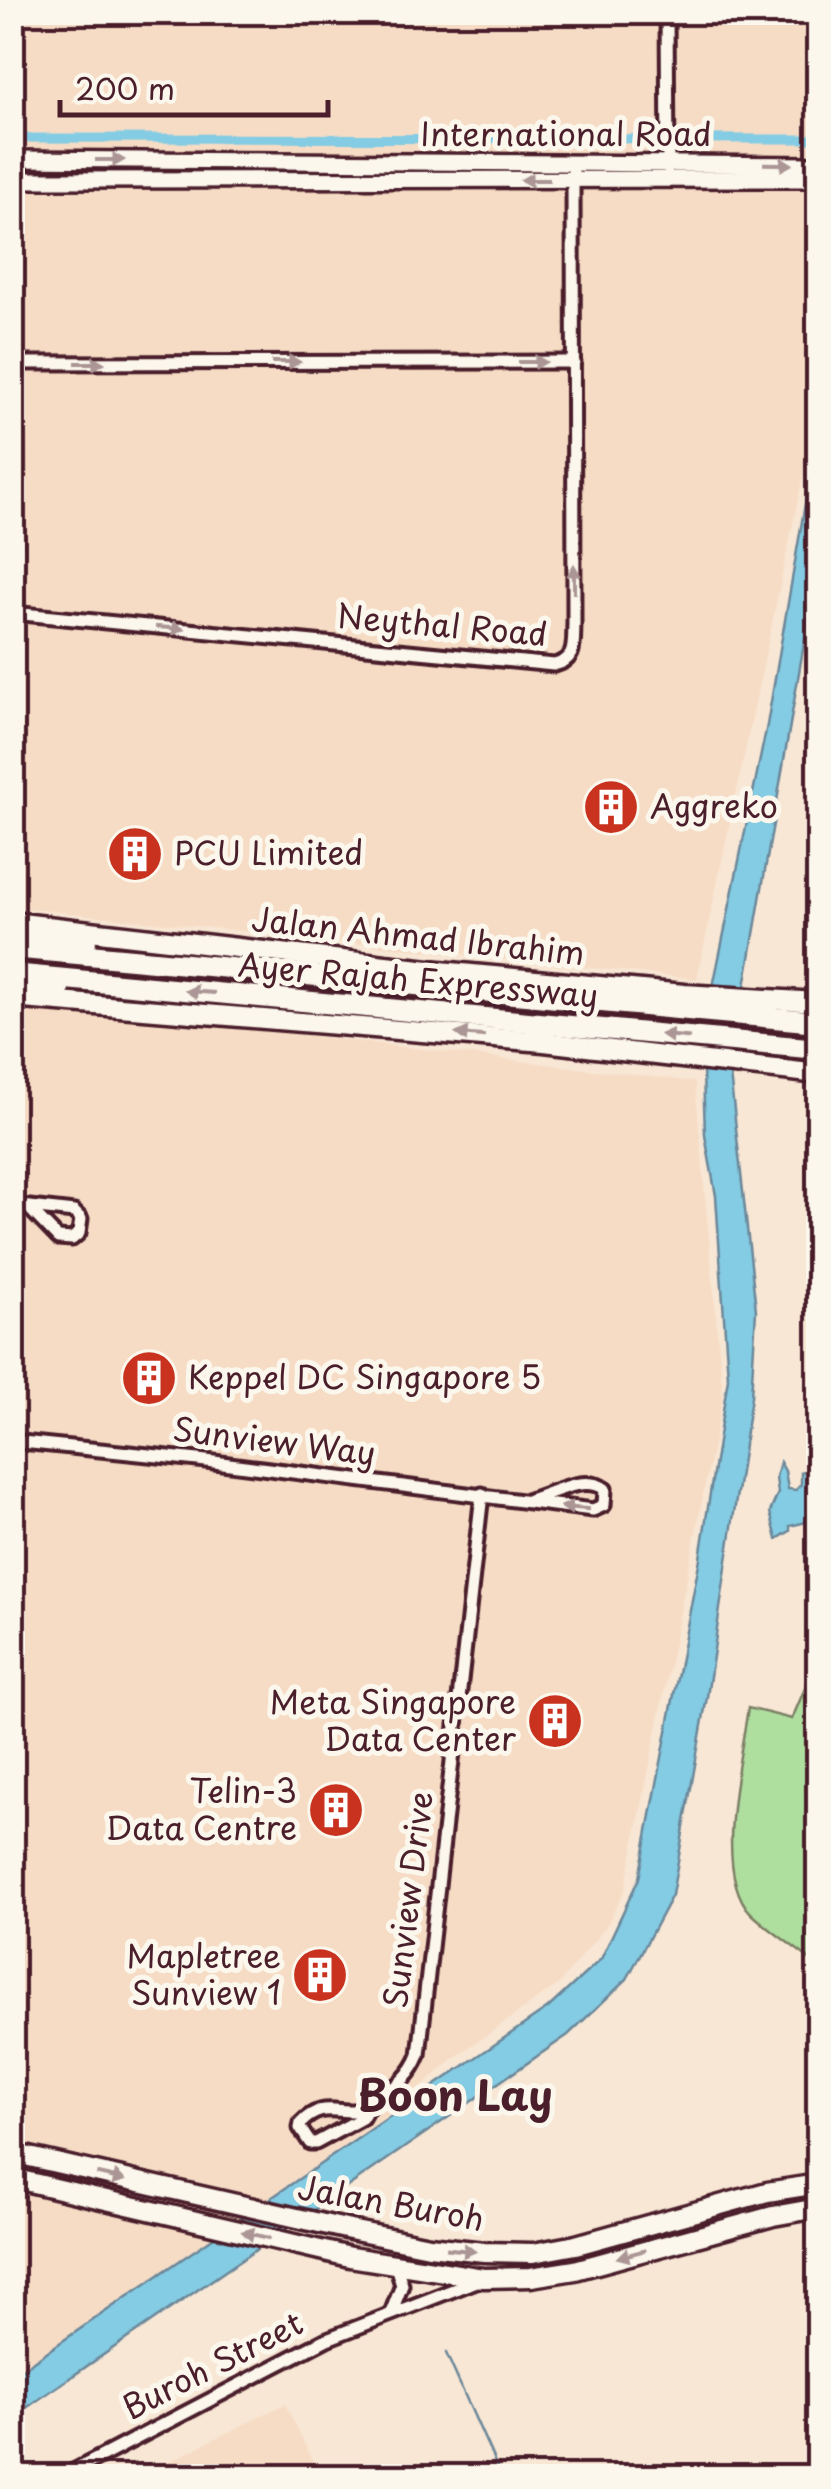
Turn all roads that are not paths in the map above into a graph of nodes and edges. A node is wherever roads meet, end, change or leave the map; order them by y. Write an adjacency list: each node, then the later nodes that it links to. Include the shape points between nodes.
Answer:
1 (667, 12): 2 (street)
2 (668, 157): 4 (main road, International Road, one-way to 4); 5 (main road, International Road); 8 (street)
3 (13, 159): 5 (main road, International Road, one-way to 5); 7 (street)
4 (818, 165)
5 (573, 171): 7 (main road, International Road, one-way to 7); 8 (main road, International Road); 9 (street, Neythal Road)
6 (818, 179): 8 (main road, International Road)
7 (13, 180): 10 (street)
8 (668, 181)
9 (574, 362): 10 (street, one-way to 9); 12 (street, Neythal Road, one-way to 9, via 561,664 573,653)
10 (14, 363): 11 (street)
11 (12, 582)
12 (12, 613)
13 (12, 922): 21 (main road, Jalan Ahmad Ibrahim, via 411,968)
14 (12, 932): 16 (highway, via 148,950)
15 (12, 948): 16 (highway, Ayer Rajah Expressway)
16 (206, 965): 23 (highway, Ayer Rajah Expressway)
17 (12, 974): 18 (highway, Ayer Rajah Expressway)
18 (120, 985): 19 (highway, via 102,992); 25 (highway, Ayer Rajah Expressway, one-way to 18)
19 (12, 990)
20 (12, 998): 28 (main road, one-way to 20, via 580,1045)
21 (818, 1002)
22 (818, 1010): 23 (highway, via 756,1008)
23 (745, 1014): 24 (highway, Ayer Rajah Expressway)
24 (818, 1022)
25 (752, 1044): 26 (highway, Ayer Rajah Expressway); 27 (highway)
26 (818, 1049)
27 (818, 1061)
28 (818, 1074)
29 (12, 1206): 30 (street)
30 (28, 1207)
31 (12, 1441): 32 (street, Sunview Way)
32 (482, 1494): 33 (street, Sunview Way); 34 (street, Sunview Drive, via 419,2055 406,2080)
33 (529, 1500): 33 (street, Sunview Way, one-way to 33, via 584,1482 605,1488 598,1510)
34 (365, 2110): 34 (street, Sunview Drive, via 316,2143 300,2128 323,2108)
35 (14, 2153): 37 (main road, Jalan Buroh, one-way to 37, via 350,2230 484,2252 533,2253)
36 (12, 2178): 39 (main road, Jalan Buroh, one-way to 36)
37 (818, 2184)
38 (818, 2208): 40 (main road, Jalan Buroh, one-way to 40, via 575,2270)
39 (396, 2266): 40 (main road, Jalan Buroh); 41 (street, Jalan Buroh, via 402,2285)
40 (483, 2278): 41 (street, Jalan Buroh)
41 (391, 2312): 42 (street, Buroh Street, via 252,2376)
42 (64, 2476)

